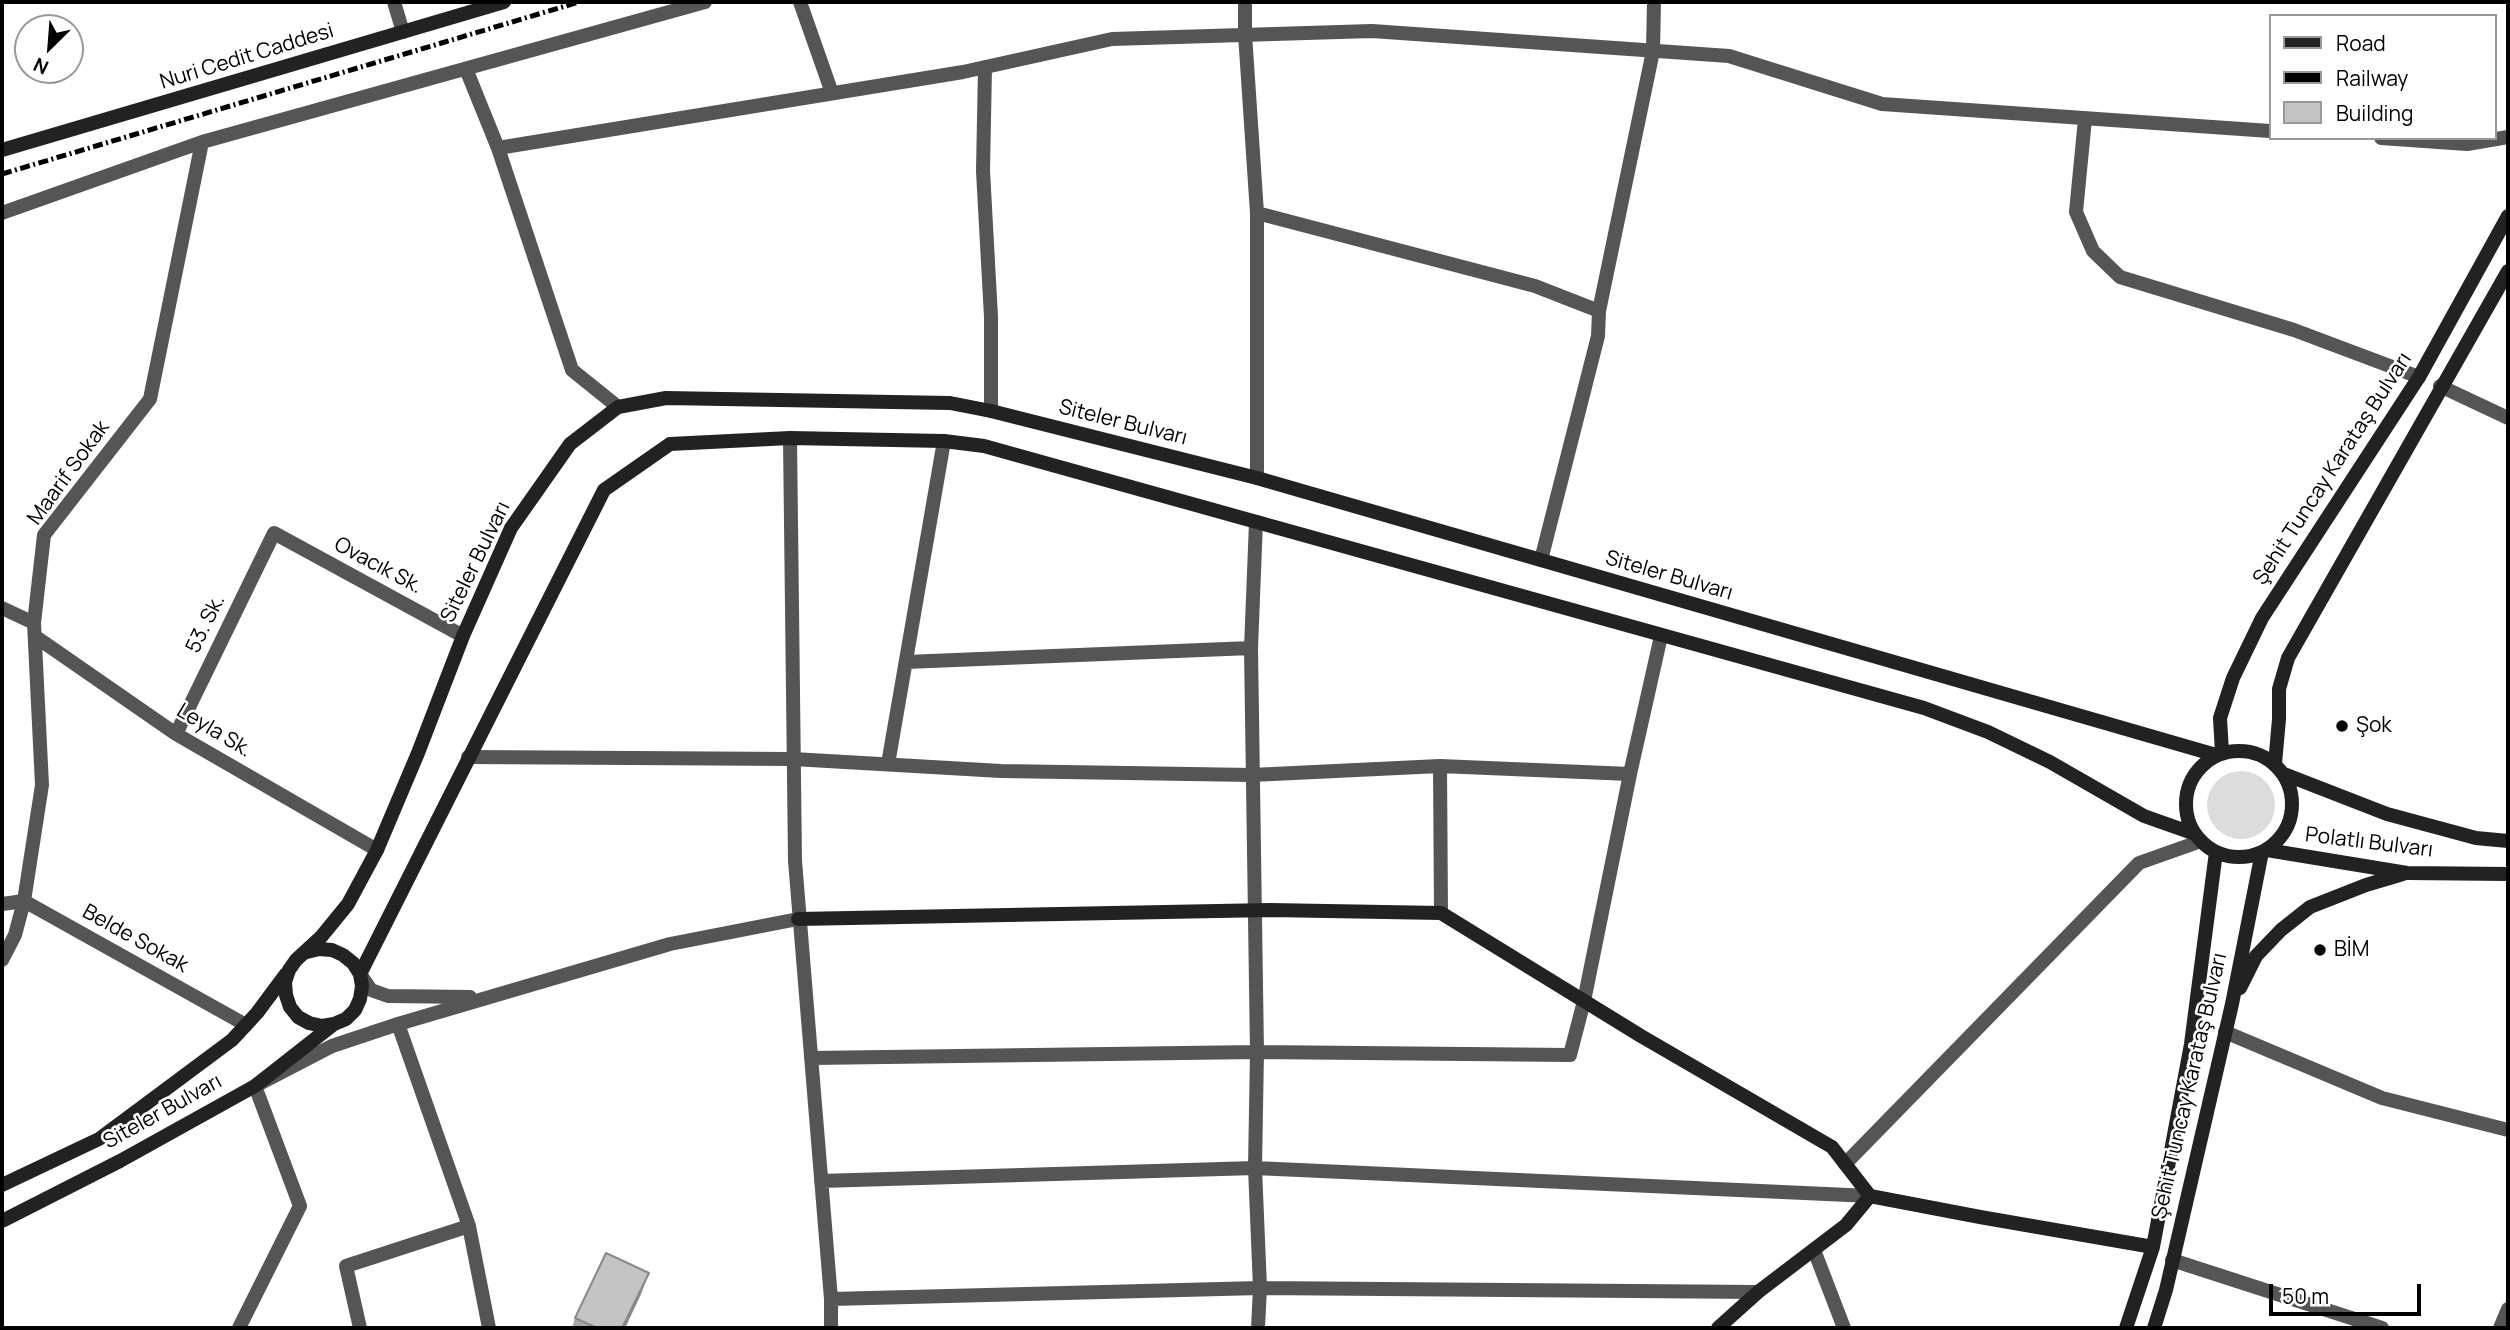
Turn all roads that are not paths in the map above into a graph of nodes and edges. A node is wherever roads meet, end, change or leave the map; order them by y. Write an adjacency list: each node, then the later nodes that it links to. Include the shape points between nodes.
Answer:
1 (394, 2): 7 (street)
2 (504, 2): 7 (main road, Nuri Cedit Caddesi)
3 (705, 2): 11 (street)
4 (800, 2): 12 (street)
5 (1245, 2): 8 (street)
6 (1654, 2): 9 (street)
7 (403, 32): 19 (main road, Nuri Cedit Caddesi)
8 (1245, 34): 9 (street, via 1372,31); 10 (street, via 1112,39); 21 (street)
9 (1653, 51): 13 (street, via 1729,55 1882,104); 24 (street)
10 (985, 67): 12 (street); 28 (street, via 983,171)
11 (466, 69): 17 (street); 18 (street)
12 (832, 93): 18 (street)
13 (2085, 119): 14 (street); 25 (street, via 2076,212 2093,251 2120,277 2294,330)
14 (2268, 131)
15 (2410, 140): 16 (street, via 2468,144)
16 (2491, 140)
17 (202, 142): 20 (street); 37 (street, Maarif Sokak, via 150,399 44,535)
18 (498, 148): 27 (street, via 572,370)
19 (2, 150)
20 (2, 213)
21 (1257, 213): 24 (street, via 1535,286); 32 (street)
22 (2508, 216): 25 (main road, Şehit Tuncay Karataş Bulvarı)
23 (2508, 271): 26 (main road)
24 (1599, 311): 35 (street, via 1598,336)
25 (2419, 377): 43 (main road, Şehit Tuncay Karataş Bulvarı, via 2262,618 2233,678 2220,718)
26 (2440, 387): 29 (street); 48 (main road, via 2287,658 2279,689)
27 (618, 407): 28 (main road, Siteler Bulvarı, via 666,398 950,403); 38 (main road, Siteler Bulvarı, via 570,443 512,528)
28 (991, 411): 32 (main road, Siteler Bulvarı)
29 (2508, 418)
30 (790, 438): 31 (main road); 44 (main road, via 670,444 604,490); 45 (street)
31 (944, 441): 33 (main road, via 985,446); 41 (street)
32 (1257, 478): 35 (main road, Siteler Bulvarı)
33 (1256, 522): 39 (main road); 40 (street)
34 (274, 534): 38 (street, Ovacık Sk.); 42 (street, 53. Sk.)
35 (1541, 560): 43 (main road, Siteler Bulvarı)
36 (2, 608): 37 (street, Leyla Sk.)
37 (35, 630): 42 (street, Leyla Sk.); 58 (street, Maarif Sokak, via 42,785)
38 (463, 636): 53 (main road, Siteler Bulvarı)
39 (1661, 636): 49 (street); 51 (main road, via 1924,709 1988,732 2144,816)
40 (1251, 648): 41 (street); 50 (street)
41 (906, 662): 46 (street)
42 (176, 734): 53 (street, Leyla Sk.)
43 (2219, 754): 48 (main road, via 2250,751); 51 (main road, via 2196,773 2188,788 2189,823)
44 (468, 757): 45 (street); 66 (main road)
45 (793, 759): 46 (street); 62 (street)
46 (888, 764): 50 (street, via 1001,771)
47 (1440, 766): 49 (street); 50 (street); 61 (street)
48 (2279, 769): 52 (main road, Polatlı Bulvarı, via 2387,814 2476,838); 54 (main road, via 2290,787 2290,822 2281,838)
49 (1630, 774): 68 (street)
50 (1252, 775): 60 (street)
51 (2198, 837): 55 (main road); 78 (street, via 2139,863)
52 (2508, 841)
53 (377, 850): 63 (main road, Siteler Bulvarı, via 348,904)
54 (2265, 851): 55 (main road, via 2233,857); 56 (main road, Polatlı Bulvarı); 69 (main road, Şehit Tuncay Karataş Bulvarı)
55 (2216, 852): 85 (main road, Şehit Tuncay Karataş Bulvarı, via 2191,1044)
56 (2407, 873): 57 (main road, Polatlı Bulvarı); 69 (main road, via 2310,907 2256,956)
57 (2508, 874)
58 (24, 901): 59 (street); 64 (street, Maarif Sokak); 72 (street, Belde Sokak)
59 (2, 904)
60 (1255, 911): 61 (main road); 62 (main road); 74 (street)
61 (1441, 913): 68 (main road)
62 (799, 919): 67 (street, via 670,944); 75 (street)
63 (307, 953): 65 (main road); 66 (main road, via 332,950 353,963)
64 (2, 960)
65 (289, 970): 70 (main road, via 285,995 298,1017 322,1026); 72 (main road, Siteler Bulvarı)
66 (359, 974): 67 (street, via 371,990 388,996); 70 (main road, via 362,986 355,1010)
67 (486, 997): 71 (street)
68 (1584, 1001): 74 (street, via 1570,1055); 78 (main road, via 1832,1147)
69 (2232, 1004): 73 (main road, Şehit Tuncay Karataş Bulvarı)
70 (334, 1024): 76 (main road, Siteler Bulvarı)
71 (398, 1024): 76 (street, via 332,1046); 84 (street)
72 (246, 1025): 81 (main road, Siteler Bulvarı, via 99,1139)
73 (2225, 1032): 77 (street, via 2382,1098); 87 (main road, Şehit Tuncay Karataş Bulvarı)
74 (1256, 1052): 75 (street); 79 (street)
75 (811, 1058): 80 (street)
76 (255, 1086): 83 (main road, Siteler Bulvarı); 92 (street, via 300,1206)
77 (2508, 1130)
78 (1845, 1164): 82 (main road)
79 (1255, 1168): 80 (street); 82 (street); 88 (street)
80 (821, 1181): 90 (street)
81 (2, 1185)
82 (1870, 1196): 85 (main road); 86 (main road, via 1846,1225)
83 (2, 1221)
84 (469, 1226): 93 (street, via 346,1266); 94 (street)
85 (2154, 1247): 99 (main road, Şehit Tuncay Karataş Bulvarı)
86 (1814, 1250): 89 (main road); 98 (street)
87 (2172, 1261): 100 (main road, Şehit Tuncay Karataş Bulvarı); 101 (street)
88 (1260, 1288): 89 (street); 90 (street); 96 (street)
89 (1758, 1292): 97 (main road)
90 (831, 1298): 95 (street)
91 (2508, 1309): 102 (street)
92 (239, 1328)
93 (360, 1328)
94 (489, 1328)
95 (831, 1328)
96 (1258, 1328)
97 (1718, 1328)
98 (1844, 1328)
99 (2126, 1328)
100 (2154, 1328)
101 (2382, 1328)
102 (2500, 1328)

